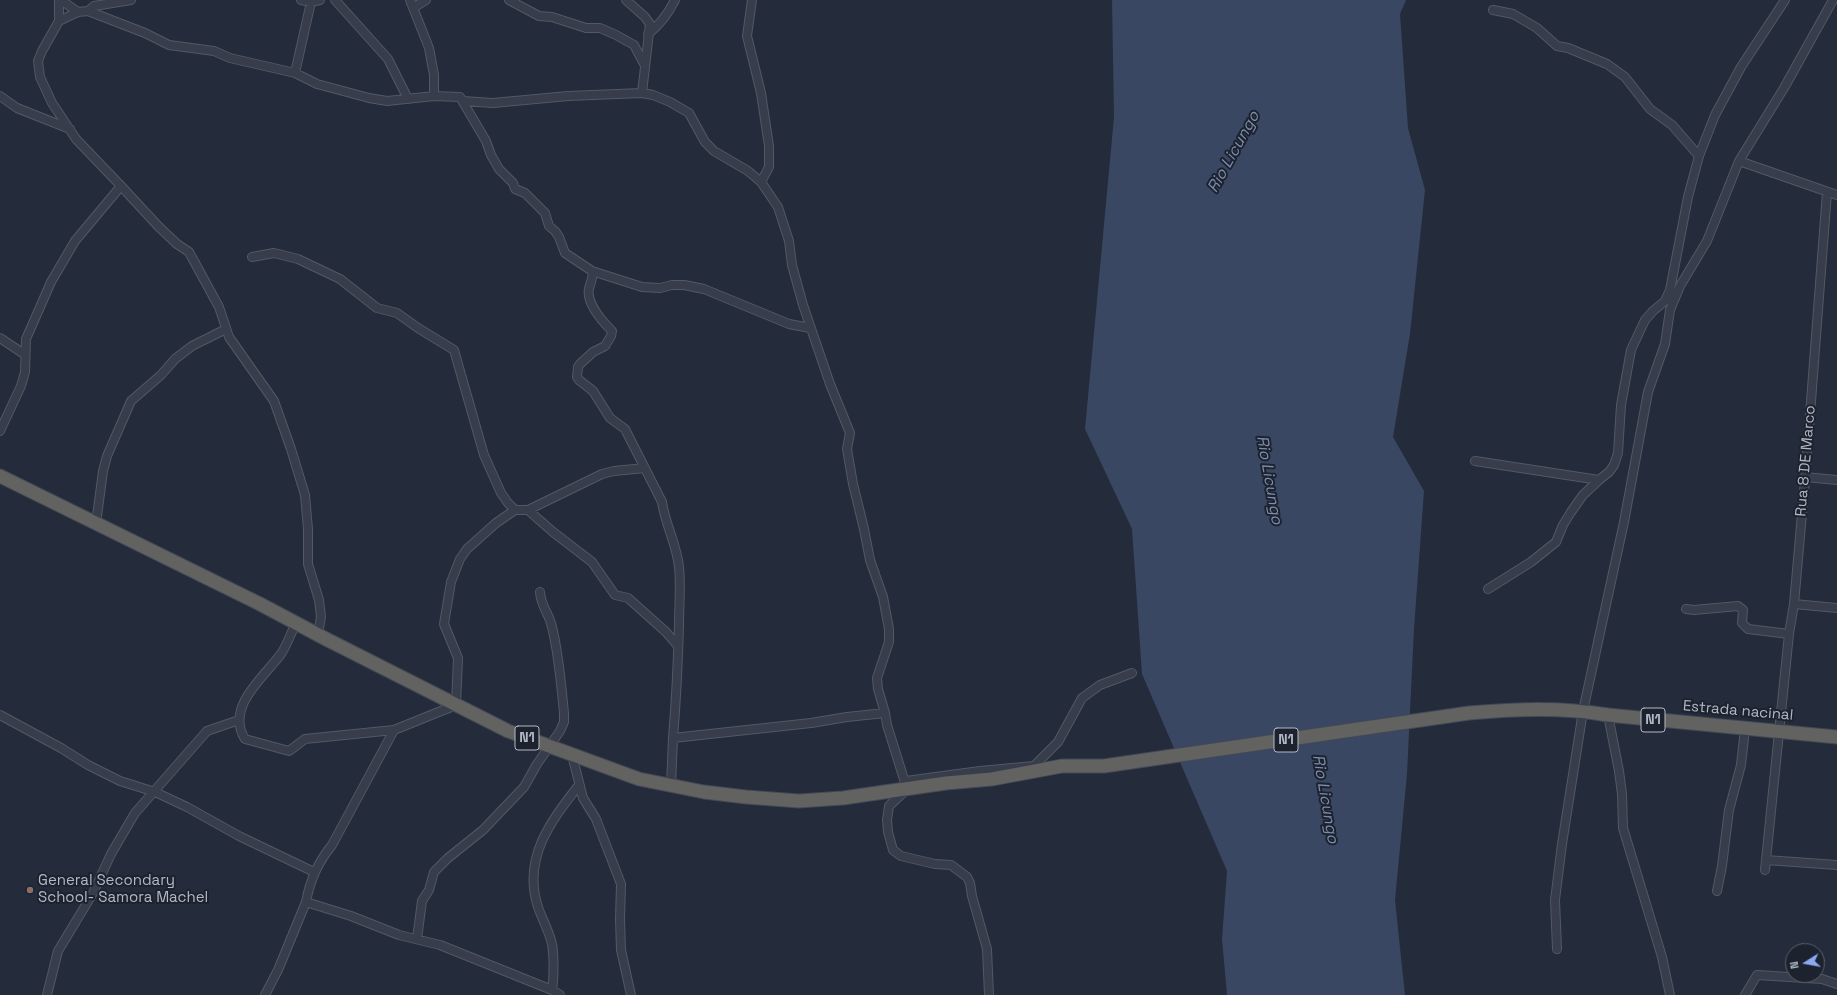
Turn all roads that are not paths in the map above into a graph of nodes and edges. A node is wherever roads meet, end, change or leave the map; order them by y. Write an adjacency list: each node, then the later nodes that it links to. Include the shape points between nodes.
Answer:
1 (60, 0): 17 (street); 18 (street)
2 (131, 0): 16 (street, via 94,6)
3 (301, 0): 13 (street)
4 (320, 0): 13 (street)
5 (335, 0): 26 (street, via 388,59)
6 (426, 0): 14 (street)
7 (509, 0): 20 (street, via 539,16 552,17 586,28 600,28 616,35 634,45)
8 (626, 0): 19 (street, via 650,24)
9 (675, 0): 19 (street, via 666,16)
10 (752, 0): 30 (street, via 747,36 761,93 769,146 768,167)
11 (1786, 0): 28 (street, via 1741,68 1715,115)
12 (1833, 0): 29 (street, via 1784,88)
13 (311, 2): 21 (street)
14 (412, 4): 24 (street, via 429,48 434,75)
15 (1492, 10): 28 (street, via 1513,14 1537,28 1557,46 1607,64 1625,76 1650,109 1672,125)
16 (88, 11): 17 (street); 21 (street, via 169,45 214,51 230,58)
17 (78, 12): 18 (street)
18 (59, 20): 27 (street, via 38,62 40,77 52,103)
19 (648, 34): 20 (street)
20 (644, 64): 22 (street)
21 (295, 72): 26 (street, via 317,84 370,98 387,101)
22 (642, 93): 25 (street, via 561,96 493,103 463,101); 30 (street, via 679,105 689,113 705,142 714,151 748,171)
23 (0, 96): 27 (street, via 17,108)
24 (434, 96): 25 (street); 26 (street)
25 (460, 97): 35 (street, via 499,169 514,184 515,189 525,193 545,213 549,226 555,231 565,253)
26 (408, 100)
27 (70, 130): 31 (street, via 90,155)
28 (1699, 156): 45 (street, via 1688,197 1670,290 1666,301 1645,320 1631,350 1622,405 1618,453 1609,472)
29 (1739, 161): 32 (street); 61 (street, via 1707,241 1680,286 1670,310 1665,344 1648,392 1624,522)
30 (761, 182): 36 (street, via 778,207)
31 (121, 186): 37 (street, via 158,226 189,252 219,307); 39 (street, via 75,241 61,263 32,323)
32 (1827, 192): 33 (street); 44 (street, Rua 8 DE Marco)
33 (1837, 195)
34 (252, 257): 47 (street, via 274,253 298,259 340,279 377,308 397,313 454,350 484,455 501,493)
35 (592, 271): 36 (street, via 642,287 684,285 704,289 789,324); 42 (street, via 589,298 602,322 612,332 605,346 593,352 580,364 577,377 593,391 610,418 624,429)
36 (810, 328): 62 (street, via 850,433 847,449 853,484 870,560 888,620 889,642 877,678)
37 (226, 329): 49 (street, via 186,351 131,401 103,471); 56 (street, via 274,401 291,448 304,495 308,528 308,564 319,600 321,617)
38 (0, 338): 39 (street)
39 (24, 354): 40 (street, via 21,386)
40 (0, 431)
41 (1475, 461): 45 (street)
42 (645, 468): 48 (street, via 602,474); 58 (street, via 662,502 678,558)
43 (0, 476): 49 (highway, N1)
44 (1805, 477): 46 (street); 52 (street, Rua 8 DE Marco)
45 (1598, 480): 50 (street, via 1570,512 1556,542 1531,562)
46 (1837, 480)
47 (516, 510): 48 (street); 60 (street, via 496,523 468,549 460,559 451,582 444,624 458,658)
48 (528, 510): 58 (street, via 592,562 615,595 633,602)
49 (96, 524): 55 (highway, N1)
50 (1488, 589)
51 (540, 592): 71 (street, via 551,620 556,644 564,713 560,731)
52 (1794, 604): 53 (street); 57 (street, Rua 8 DE Marco)
53 (1837, 608)
54 (1686, 609): 57 (street, via 1738,606 1743,610 1742,623 1748,629)
55 (296, 623): 56 (highway, N1); 65 (street, via 282,653 244,702)
56 (318, 634): 60 (highway, N1)
57 (1789, 634): 68 (street, Rua 8 DE Marco)
58 (678, 646): 70 (street)
59 (1132, 673): 74 (street, via 1100,685 1082,698 1058,742 1034,766 980,771)
60 (456, 705): 67 (street); 71 (highway, N1, via 508,731)
61 (1583, 711): 64 (highway, Estrada nacinal / N1); 74 (highway, Estrada nacinal / N1, via 1526,709 1468,713 1104,766 1062,766 992,778); 84 (street, via 1555,900)
62 (885, 713): 70 (street); 74 (street, via 886,725)
63 (0, 715): 76 (street, via 120,781)
64 (1608, 715): 66 (highway, Estrada nacinal / N1); 92 (street, via 1619,771 1623,828 1662,957)
65 (239, 720): 67 (street, via 245,739 289,751 306,739); 76 (street, via 207,731)
66 (1745, 729): 68 (highway, Estrada nacinal / N1); 81 (street, via 1741,765 1729,810)
67 (394, 730): 80 (street, via 332,845)
68 (1779, 731): 69 (highway, Estrada nacinal / N1); 77 (street, Rua 8 DE Marco)
69 (1837, 737)
70 (674, 738): 75 (street)
71 (548, 746): 72 (highway, N1); 83 (street, via 524,787 483,830 434,872 429,890 422,901)
72 (572, 755): 73 (street); 75 (highway, N1, via 639,779)
73 (579, 785): 86 (street, via 543,836 537,852 534,883 536,898 552,944); 90 (street, via 596,819 622,884 621,950)
74 (906, 785): 75 (highway, N1, via 843,798 799,801 746,797); 91 (street, via 890,806 887,820 893,850 901,856 951,865 967,877 987,949)
75 (670, 786)
76 (155, 792): 80 (street); 87 (street, via 135,813 111,854 93,893 58,951)
77 (1766, 860): 78 (street); 79 (street, Rua 8 DE Marco)
78 (1837, 865)
79 (1765, 870)
80 (314, 872): 82 (street)
81 (1717, 891)
82 (306, 902): 83 (street); 88 (street)
83 (417, 939): 86 (street, via 463,954)
84 (1557, 949)
85 (1837, 984): 93 (street, via 1822,979 1757,975)
86 (552, 990): 89 (street)
87 (47, 994)
88 (265, 995)
89 (560, 995)
90 (631, 995)
91 (988, 995)
92 (1670, 995)
93 (1745, 995)

